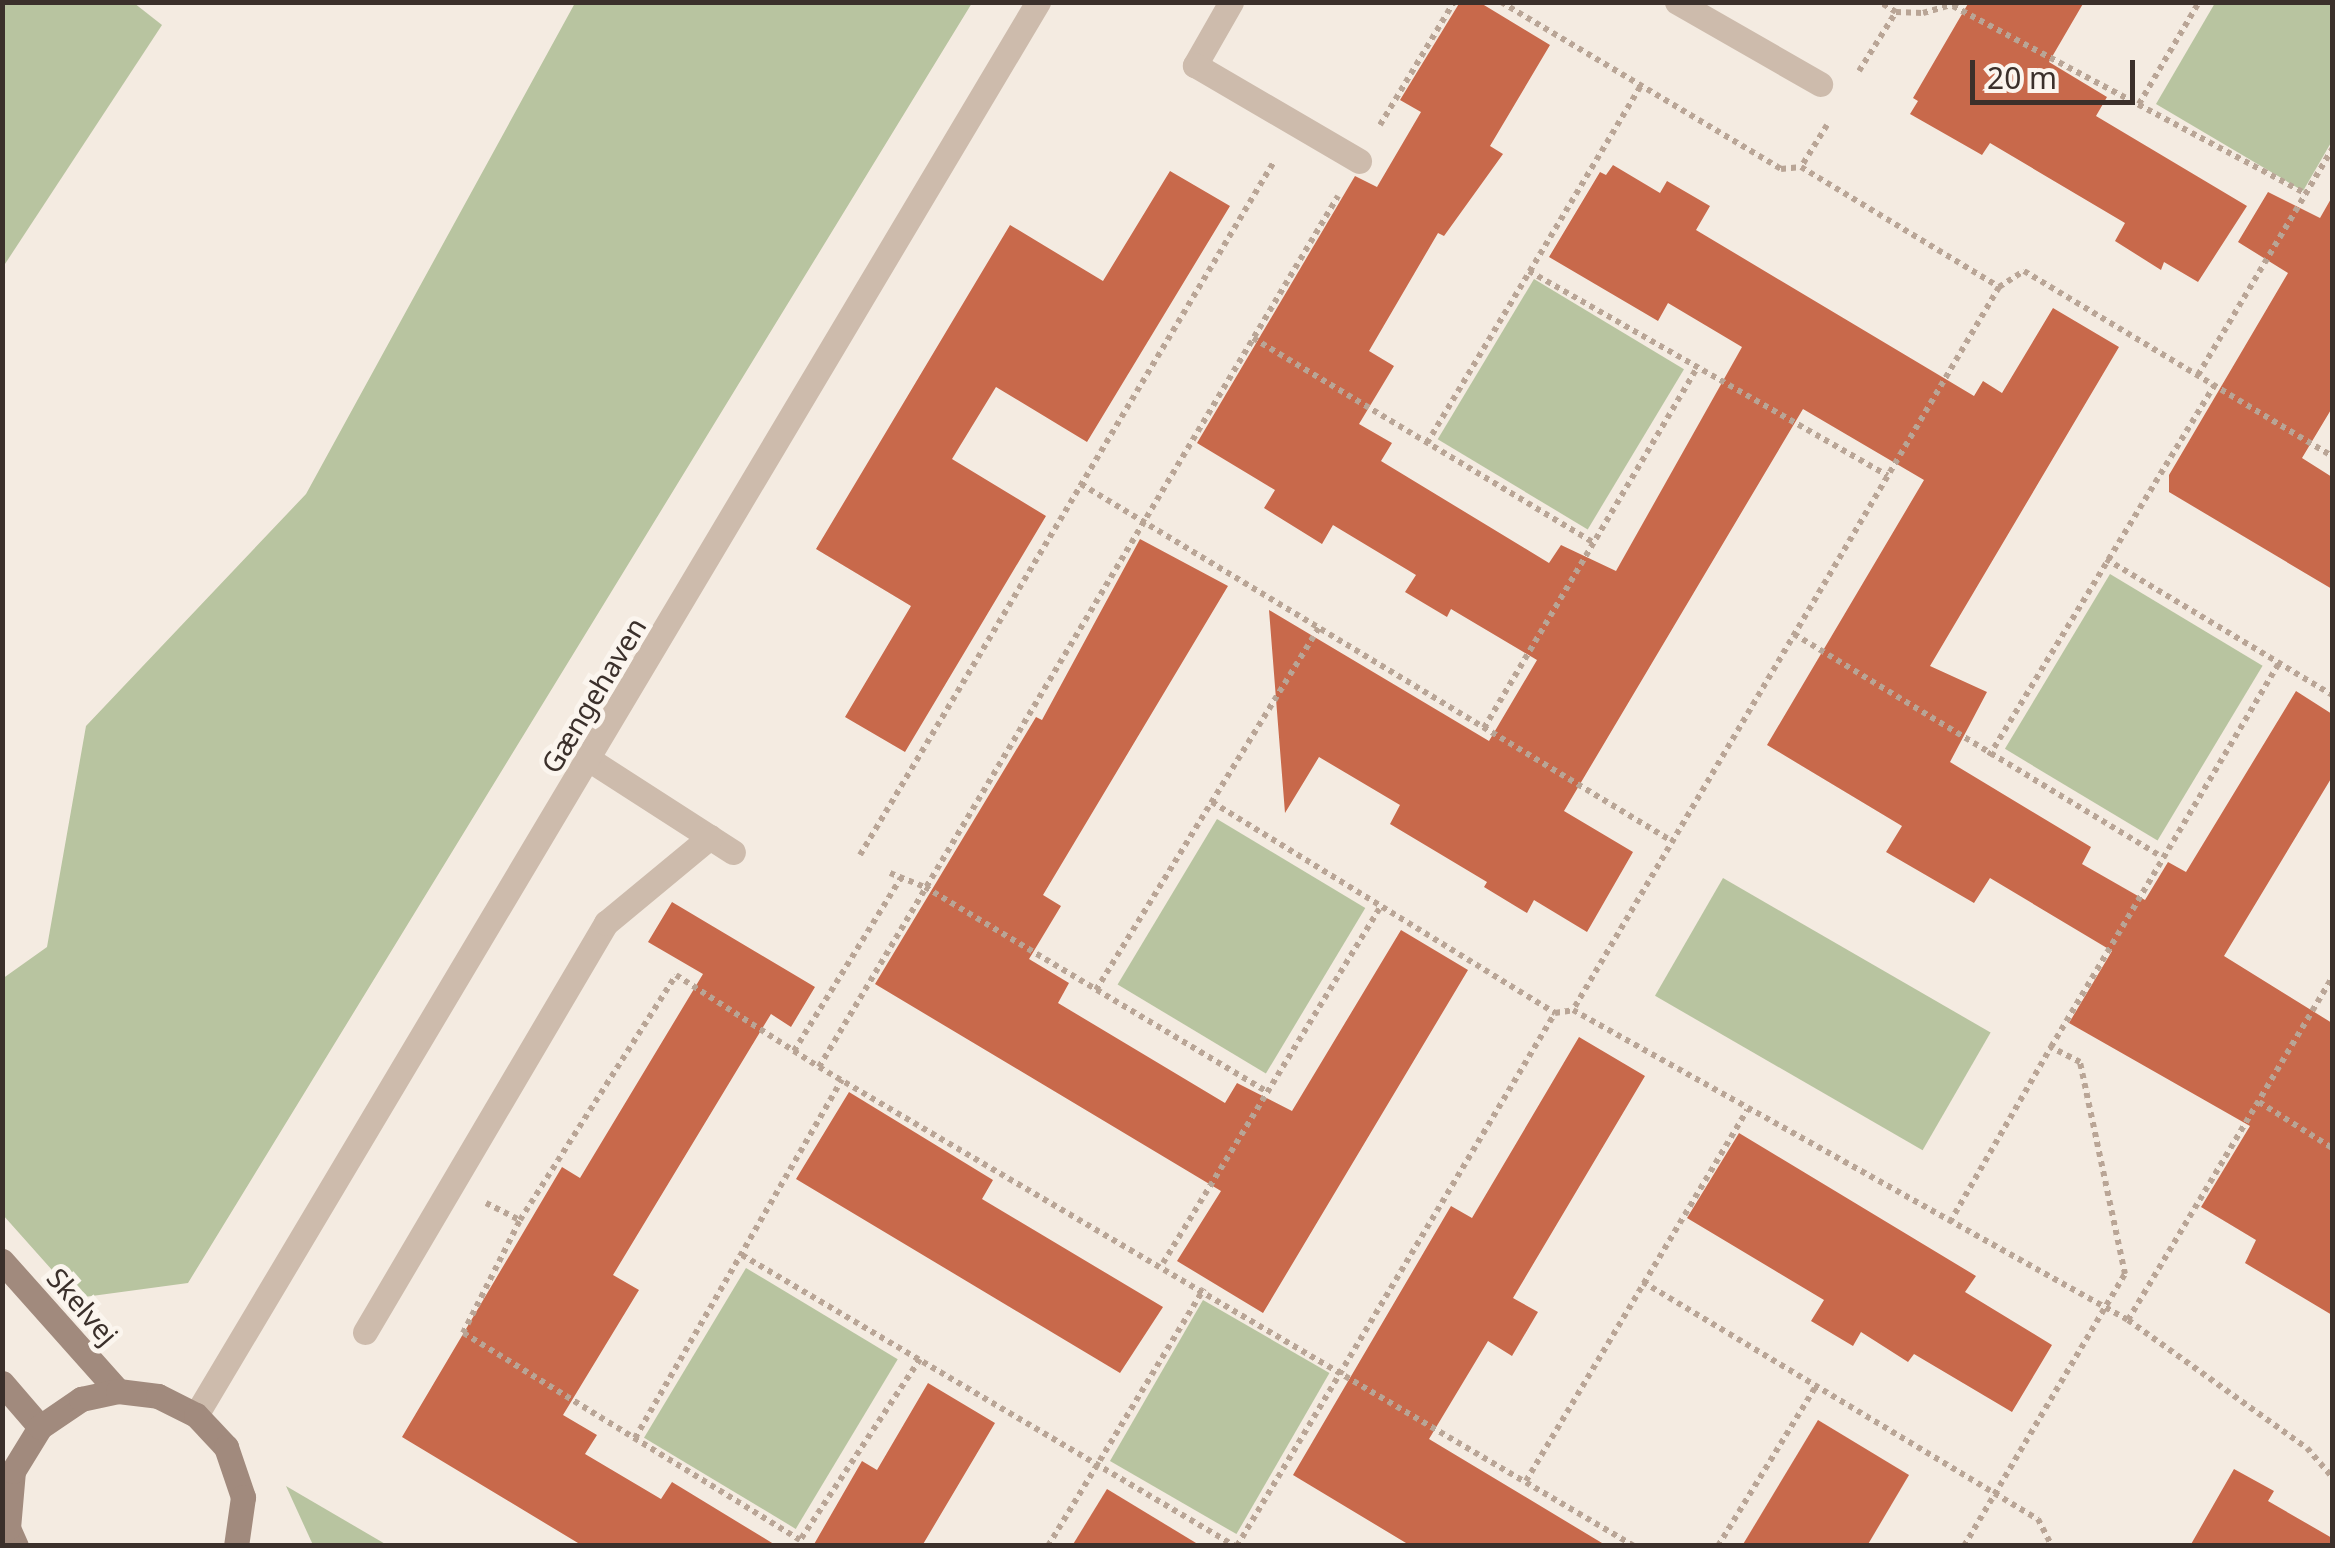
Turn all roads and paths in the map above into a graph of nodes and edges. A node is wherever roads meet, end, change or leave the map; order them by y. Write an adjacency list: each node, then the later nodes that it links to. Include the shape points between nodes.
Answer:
1 (1038, 2): 39 (street, Gængehaven)
2 (1231, 2): 15 (street, via 1195,65)
3 (1454, 2): 17 (path)
4 (1501, 2): 11 (path)
5 (1677, 2): 12 (street)
6 (1880, 2): 9 (path)
7 (2200, 2): 13 (path)
8 (1954, 4): 9 (path); 13 (path)
9 (1896, 12): 10 (path)
10 (1854, 80)
11 (1642, 84): 18 (path, via 1781,169); 20 (path)
12 (1820, 84)
13 (2140, 104): 19 (path)
14 (1835, 111): 18 (path)
15 (1296, 124): 17 (street); 29 (path)
16 (2332, 149): 19 (path)
17 (1359, 162): 22 (path)
18 (1801, 166): 21 (path)
19 (2306, 194): 24 (path)
20 (1529, 271): 23 (path); 26 (path)
21 (1998, 287): 24 (path, via 2024,271); 28 (path)
22 (1253, 338): 26 (path); 30 (path)
23 (1697, 368): 28 (path); 31 (path)
24 (2198, 376): 25 (path)
25 (2215, 385): 27 (path); 32 (path)
26 (1426, 443): 31 (path)
27 (2332, 456)
28 (1888, 476): 34 (path)
29 (1081, 484): 30 (path); 44 (path)
30 (1141, 520): 33 (path); 48 (path)
31 (1594, 543): 37 (path)
32 (2106, 560): 35 (path); 38 (path)
33 (1319, 628): 37 (path); 40 (path)
34 (1794, 634): 38 (path); 42 (path)
35 (2280, 662): 36 (path); 45 (path)
36 (2332, 695)
37 (1484, 728): 42 (path)
38 (1989, 756): 45 (path)
39 (590, 760): 41 (street); 76 (street, Gængehaven)
40 (1212, 802): 49 (path); 51 (path)
41 (710, 837): 43 (street); 70 (street, via 606,923)
42 (1670, 840): 52 (path)
43 (734, 852)
44 (860, 855)
45 (2160, 856): 54 (path)
46 (890, 873): 47 (path)
47 (902, 878): 48 (path); 55 (path)
48 (925, 887): 51 (path); 56 (path)
49 (1380, 906): 53 (path); 58 (path)
50 (2332, 978): 59 (path)
51 (1096, 990): 58 (path)
52 (1573, 1010): 53 (path); 60 (path)
53 (1556, 1013): 72 (path)
54 (2050, 1046): 62 (path); 68 (path, via 2080,1062 2125,1274)
55 (794, 1051): 56 (path); 78 (path, via 676,974 520,1220 463,1333)
56 (819, 1067): 57 (path)
57 (842, 1080): 63 (path); 65 (path)
58 (1266, 1091): 65 (path)
59 (2259, 1102): 61 (path); 69 (path)
60 (1747, 1110): 62 (path); 66 (path)
61 (2332, 1148)
62 (1950, 1222): 68 (path)
63 (742, 1255): 71 (path); 78 (path)
64 (2, 1260): 75 (street, Skelvej)
65 (1163, 1263): 67 (path)
66 (1643, 1282): 74 (path); 81 (path)
67 (1204, 1288): 72 (path); 79 (path)
68 (2106, 1308): 69 (path); 82 (path)
69 (2128, 1320): 80 (path, via 2307,1448)
70 (365, 1332)
71 (920, 1359): 79 (path); 83 (path)
72 (1341, 1371): 81 (path); 87 (path)
73 (2, 1383): 77 (street)
74 (1816, 1386): 82 (path); 89 (path)
75 (118, 1391): 76 (street, via 158,1396); 77 (street, via 81,1399)
76 (196, 1415): 85 (street, via 226,1447 243,1497)
77 (40, 1427): 84 (street, via 13,1471 8,1528)
78 (635, 1438): 83 (path)
79 (1098, 1464): 86 (path); 87 (path)
80 (2332, 1477)
81 (1526, 1481): 88 (path)
82 (1995, 1493): 90 (path); 91 (path, via 2038,1519)
83 (798, 1543)
84 (16, 1546)
85 (236, 1546)
86 (1048, 1546)
87 (1236, 1546)
88 (1634, 1546)
89 (1718, 1546)
90 (1964, 1546)
91 (2052, 1546)

